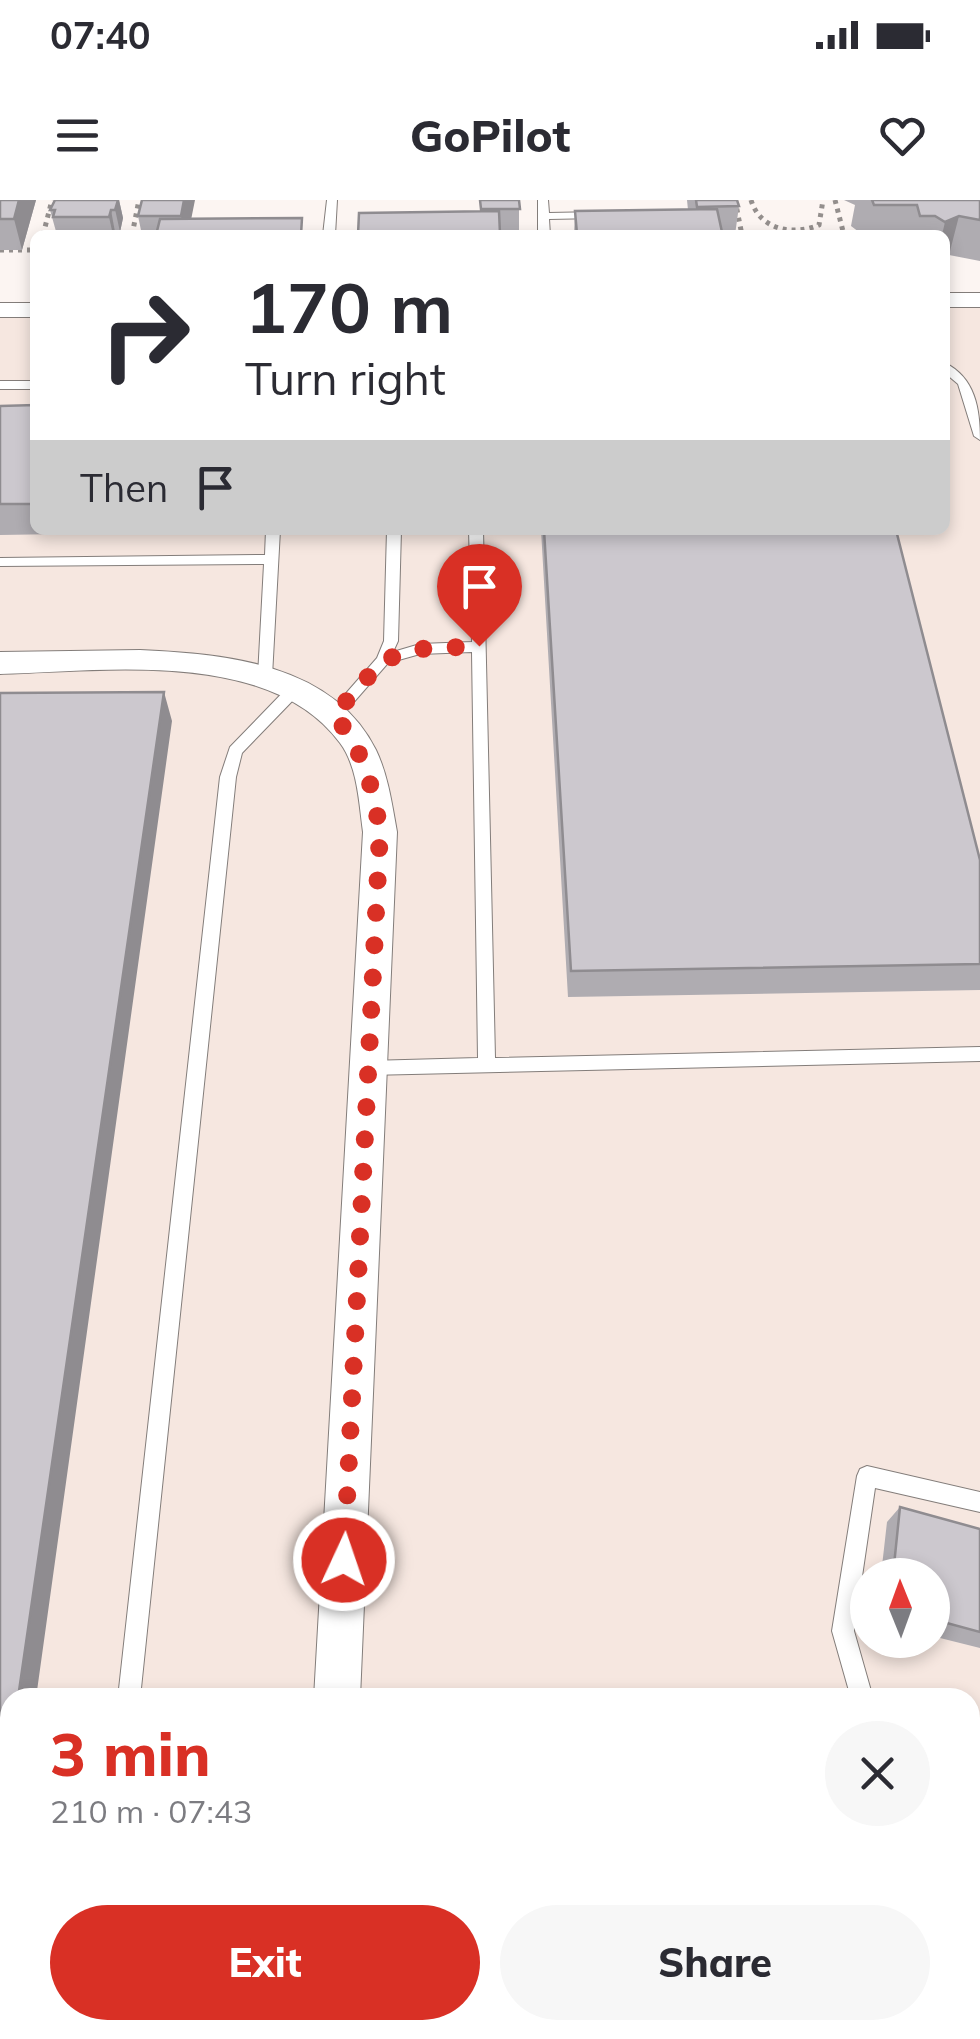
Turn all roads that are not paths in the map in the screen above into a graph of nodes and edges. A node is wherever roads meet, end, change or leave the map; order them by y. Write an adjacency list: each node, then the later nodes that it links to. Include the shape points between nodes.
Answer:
1 (332, 200): 5 (lane)
2 (543, 200): 4 (lane)
3 (617, 215): 4 (lane)
4 (544, 216): 6 (lane)
5 (329, 230)
6 (544, 230)
7 (950, 300): 8 (street)
8 (980, 300)
9 (0, 310): 10 (street)
10 (30, 310)
11 (950, 371): 14 (lane, via 964,384)
12 (0, 385): 13 (lane)
13 (30, 385)
14 (980, 436)
15 (274, 535): 18 (lane)
16 (394, 535): 21 (lane, via 391,641)
17 (476, 535): 20 (lane)
18 (272, 558): 19 (lane); 23 (lane)
19 (0, 562)
20 (479, 646): 21 (lane, via 420,649); 26 (lane)
21 (383, 660): 24 (lane)
22 (0, 663): 23 (street, via 224,666)
23 (281, 682): 24 (street, via 310,693); 29 (lane, via 235,751 228,777)
24 (334, 715): 27 (street, via 354,738 373,783 380,832)
25 (980, 1054): 26 (lane)
26 (487, 1065): 27 (lane)
27 (368, 1068): 30 (street)
28 (980, 1502): 31 (lane, via 868,1476 843,1631)
29 (130, 1688)
30 (337, 1688)
31 (859, 1688)

